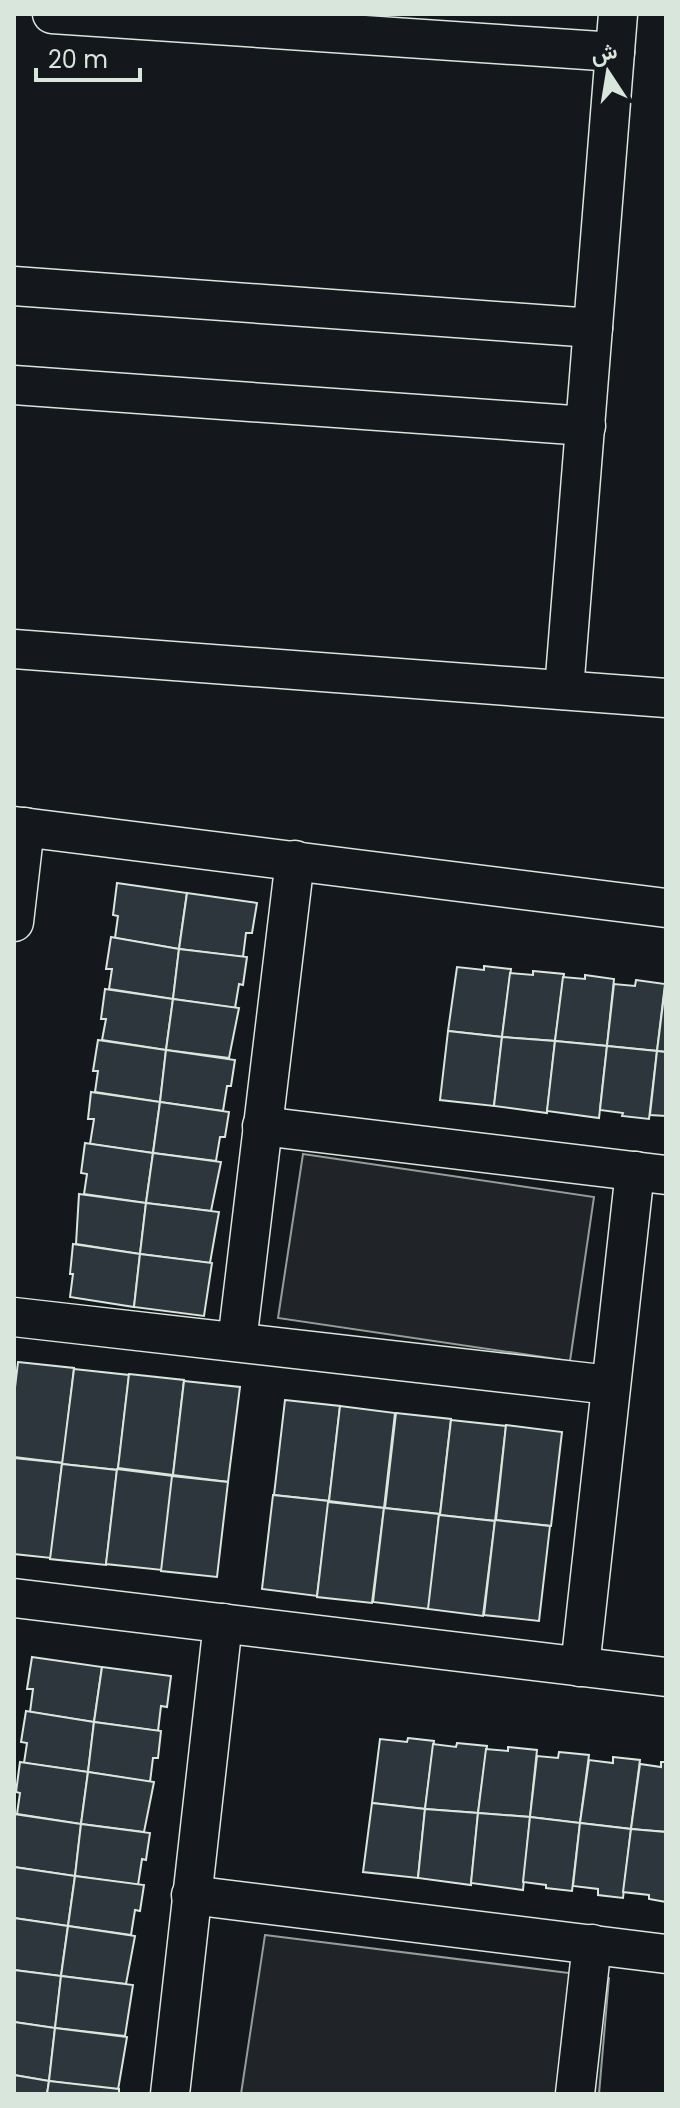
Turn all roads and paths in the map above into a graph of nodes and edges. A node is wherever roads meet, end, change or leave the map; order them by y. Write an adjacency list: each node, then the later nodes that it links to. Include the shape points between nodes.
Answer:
1 (52, 14): 3 (street)
2 (618, 14): 3 (street)
3 (615, 52): 5 (street)
4 (14, 286): 5 (street)
5 (593, 328): 7 (street)
6 (14, 385): 7 (street)
7 (586, 426): 9 (street)
8 (14, 649): 9 (street)
9 (564, 690): 10 (street)
10 (666, 698)
11 (19, 827): 12 (street); 14 (street)
12 (295, 860): 13 (street); 15 (street)
13 (666, 908)
14 (14, 922)
15 (262, 1126): 16 (street); 18 (street)
16 (650, 1173): 19 (street)
17 (14, 1317): 18 (street)
18 (237, 1342): 19 (street)
19 (610, 1385): 22 (street)
20 (14, 1598): 21 (street)
21 (223, 1623): 22 (street); 24 (street)
22 (580, 1667): 23 (street)
23 (666, 1677)
24 (191, 1895): 25 (street); 27 (street)
25 (592, 1944): 26 (street); 28 (street)
26 (666, 1954)
27 (170, 2094)
28 (575, 2094)

